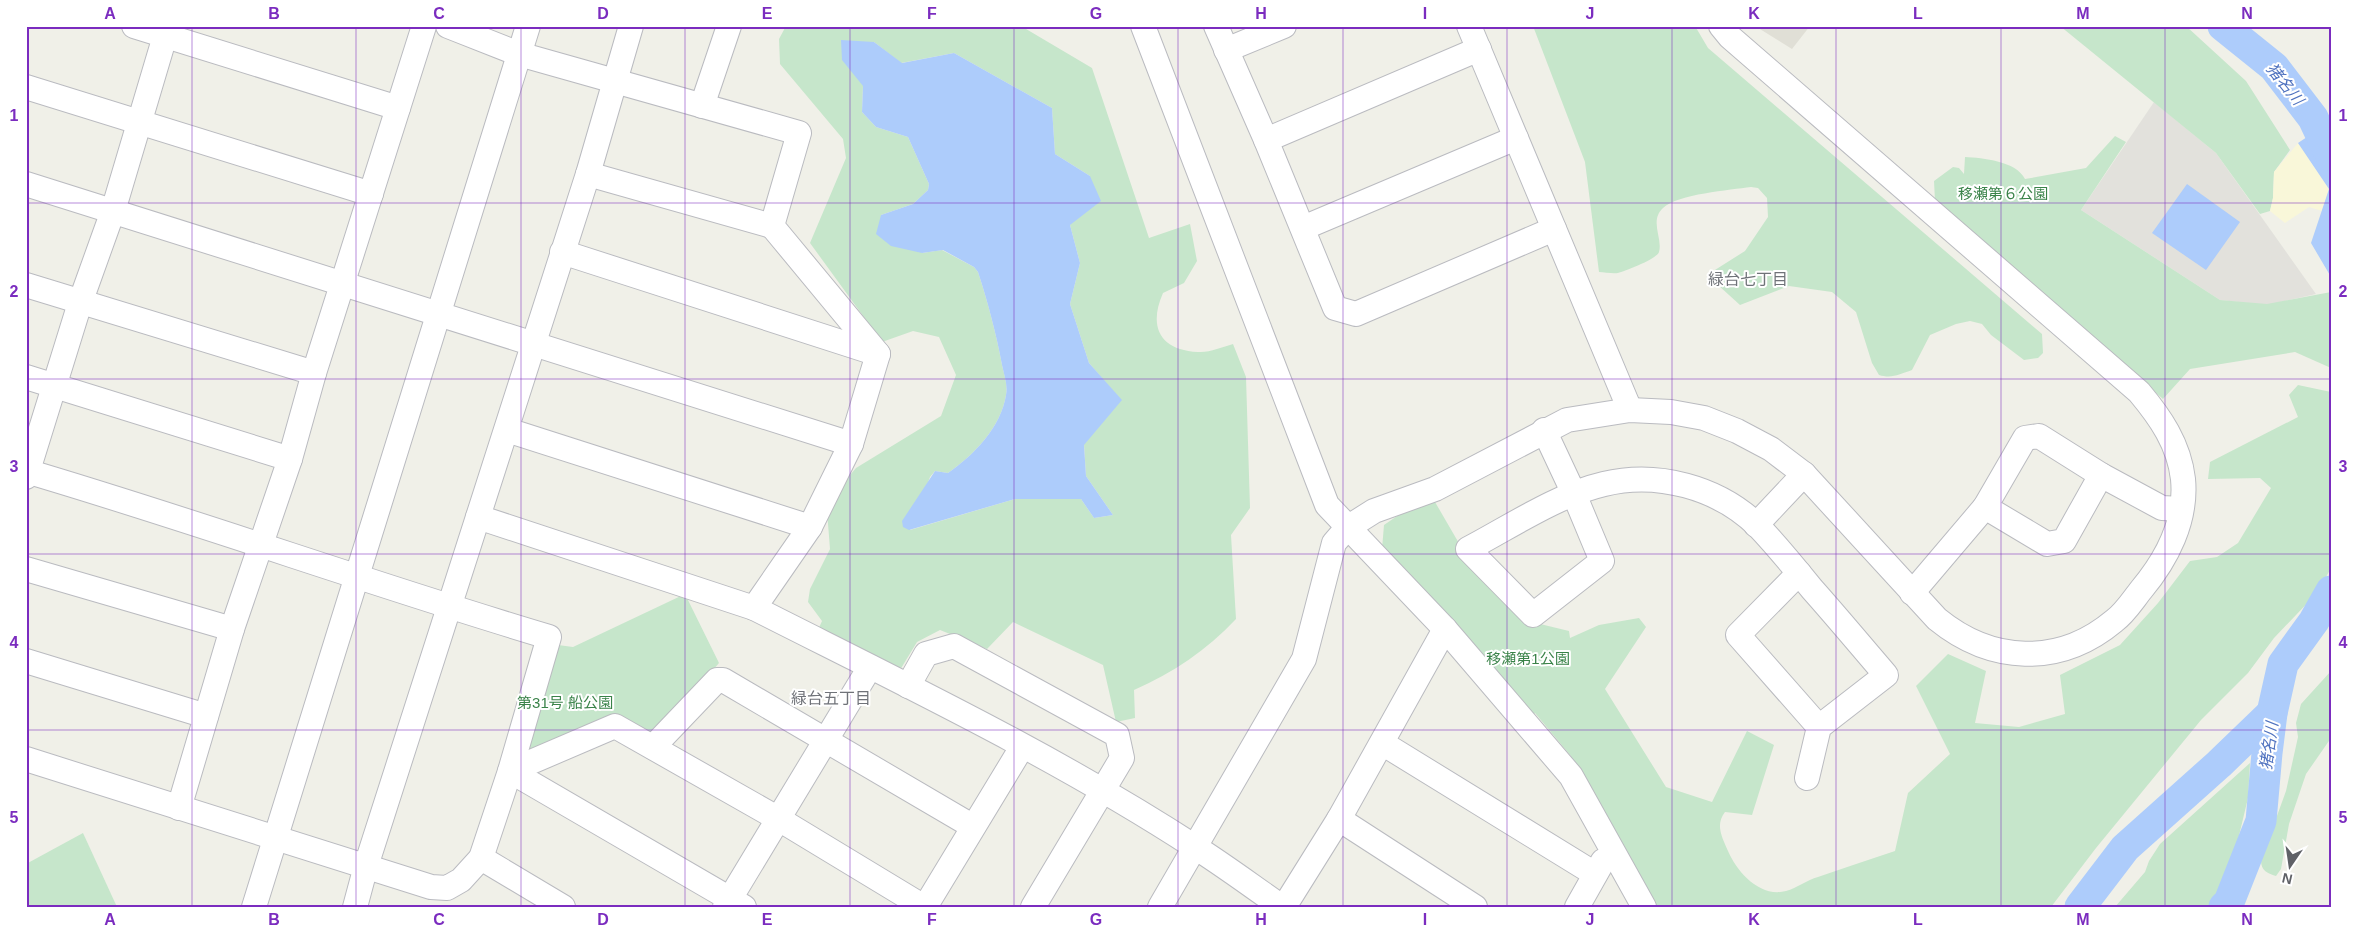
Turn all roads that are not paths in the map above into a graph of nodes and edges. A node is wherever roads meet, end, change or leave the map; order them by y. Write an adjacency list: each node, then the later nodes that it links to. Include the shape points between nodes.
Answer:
1 (134, 26): 12 (street)
2 (424, 26): 19 (street)
3 (448, 26): 15 (street)
4 (528, 26): 15 (street)
5 (631, 26): 16 (street)
6 (729, 26): 18 (street)
7 (1143, 26): 54 (street, via 1327,505)
8 (1216, 26): 14 (street)
9 (1284, 26): 14 (street)
10 (1470, 26): 13 (street)
11 (1720, 26): 50 (street, via 2139,392 2162,420 2176,450 2183,479)
12 (167, 31): 19 (street); 20 (street)
13 (1479, 49): 21 (street); 22 (street)
14 (1226, 50): 22 (street)
15 (519, 54): 16 (street); 34 (street)
16 (615, 80): 18 (street); 23 (street)
17 (26, 87): 20 (street)
18 (702, 106): 27 (street, via 799,133)
19 (398, 108): 25 (street)
20 (139, 122): 25 (street); 26 (street)
21 (1516, 138): 28 (street); 29 (street)
22 (1266, 140): 28 (street)
23 (588, 174): 27 (street); 30 (street)
24 (26, 184): 26 (street)
25 (371, 194): 31 (street)
26 (113, 211): 31 (street); 33 (street)
27 (772, 226): 36 (street)
28 (1303, 228): 29 (street, via 1335,308 1356,314)
29 (1554, 229): 40 (street)
30 (562, 252): 35 (street); 36 (street)
31 (344, 283): 34 (street); 37 (street)
32 (26, 285): 33 (street)
33 (80, 303): 37 (street); 39 (street)
34 (438, 313): 35 (street); 58 (street)
35 (533, 344): 41 (street); 43 (street)
36 (878, 354): 43 (street)
37 (314, 373): 44 (street)
38 (26, 377): 39 (street)
39 (53, 385): 44 (street); 45 (street)
40 (1630, 410): 42 (street, via 1567,420); 46 (street, via 1704,418 1771,449)
41 (507, 430): 51 (street); 53 (street)
42 (1544, 430): 48 (street); 54 (street, via 1435,489 1374,511)
43 (851, 444): 53 (street)
44 (290, 459): 55 (street)
45 (27, 473): 55 (street)
46 (1804, 474): 52 (street); 59 (street)
47 (2101, 475): 49 (street, via 2064,542 2047,544); 49 (street, via 2039,436 2025,438); 50 (street, via 2162,508)
48 (1574, 494): 48 (street, via 1468,549 1534,615 1602,562); 52 (street, via 1632,479 1660,480 1701,490 1723,501)
49 (1985, 507): 59 (street)
50 (2181, 509): 59 (street, via 2174,539 2150,580 2116,620 2078,644 2029,654 2003,652 1979,645 1956,634)
51 (478, 517): 60 (street); 61 (street)
52 (1756, 525): 57 (street)
53 (810, 527): 61 (street)
54 (1347, 528): 63 (street); 82 (street, via 1332,549 1304,659)
55 (262, 545): 58 (street); 62 (street)
56 (26, 569): 62 (street)
57 (1799, 573): 68 (street, via 1738,635); 68 (street, via 1886,675)
58 (355, 577): 60 (street); 81 (street)
59 (1912, 593)
60 (448, 607): 74 (street, via 549,637); 85 (street)
61 (754, 608): 65 (street)
62 (232, 629): 67 (street)
63 (1445, 629): 70 (street); 83 (street, via 1571,776)
64 (26, 661): 67 (street)
65 (870, 667): 66 (street); 69 (street)
66 (908, 686): 72 (street); 76 (street, via 926,654 954,646 1117,735 1122,758)
67 (206, 716): 77 (street)
68 (1819, 728): 75 (street)
69 (826, 740): 71 (street, via 723,680 717,680); 78 (street); 80 (street)
70 (1382, 742): 79 (street); 86 (street)
71 (653, 747): 74 (street, via 615,726); 78 (street)
72 (1022, 747): 76 (street); 80 (street)
73 (26, 758): 77 (street)
74 (510, 771): 84 (street); 87 (street)
75 (1807, 778)
76 (1103, 792): 82 (street); 92 (street)
77 (179, 808): 81 (street)
78 (778, 818): 87 (street); 91 (street)
79 (1339, 819): 94 (street); 95 (street)
80 (972, 826): 91 (street)
81 (275, 839): 85 (street); 88 (street)
82 (1195, 847): 93 (street); 94 (street)
83 (1612, 847): 86 (street); 97 (street)
84 (481, 858): 85 (street, via 461,880 447,888 431,887); 90 (street)
85 (366, 866): 89 (street)
86 (1595, 874): 96 (street)
87 (733, 904)
88 (254, 907)
89 (356, 907)
90 (563, 907)
91 (925, 907)
92 (1033, 907)
93 (1160, 907)
94 (1283, 907)
95 (1475, 907)
96 (1577, 907)
97 (1644, 907)

